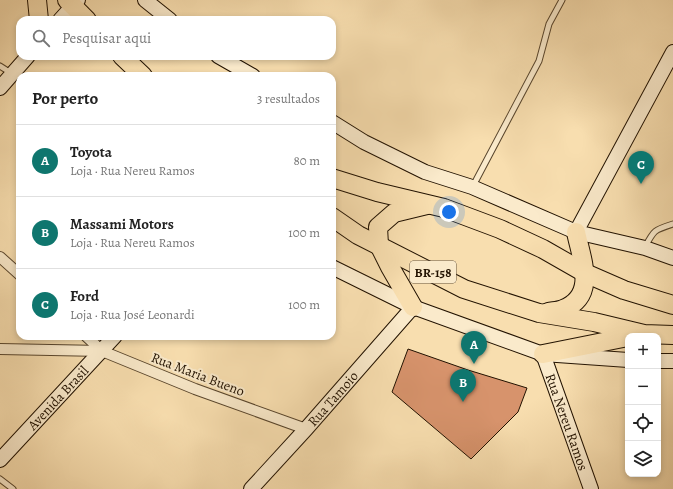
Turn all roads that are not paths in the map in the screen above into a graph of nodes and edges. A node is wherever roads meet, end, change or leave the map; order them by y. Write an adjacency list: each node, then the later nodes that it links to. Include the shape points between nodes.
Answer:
1 (36, 0): 5 (highway)
2 (145, 0): 8 (street)
3 (562, 0): 21 (lane, via 549,24 538,61)
4 (73, 2): 6 (street); 7 (highway)
5 (38, 16)
6 (63, 16)
7 (84, 16)
8 (165, 16)
9 (673, 52): 25 (street)
10 (26, 60): 14 (street)
11 (126, 60): 15 (highway)
12 (225, 60): 16 (street)
13 (0, 66): 17 (lane)
14 (19, 72)
15 (139, 72)
16 (246, 72)
17 (16, 77): 18 (street)
18 (0, 88)
19 (336, 124): 21 (street, via 364,142 425,172)
20 (336, 179): 22 (highway)
21 (472, 187): 25 (street)
22 (430, 204): 26 (highway, via 394,213 378,227); 32 (highway, via 500,229 543,249)
23 (336, 220): 26 (highway, BR-158, via 358,235)
24 (673, 224): 27 (lane, via 653,232)
25 (576, 232): 27 (street); 32 (highway)
26 (379, 244): 34 (highway); 35 (highway, BR-158, via 464,289)
27 (645, 248): 29 (street)
28 (0, 257): 31 (street)
29 (673, 258)
30 (336, 269): 34 (street)
31 (16, 271)
32 (585, 273): 33 (highway, via 624,290); 35 (highway, via 584,290 575,302 563,309)
33 (671, 301)
34 (413, 307): 44 (street); 48 (street, Rua Tamoio)
35 (539, 313): 36 (highway, BR-158, via 594,322)
36 (627, 333)
37 (661, 335): 38 (highway, BR-158)
38 (673, 335)
39 (625, 338): 44 (highway)
40 (90, 340): 43 (street, Rua Maria Bueno)
41 (112, 340): 43 (street, Avenida Brasil)
42 (0, 349): 43 (street)
43 (102, 351): 48 (street, Rua Maria Bueno, via 194,389); 49 (street, Avenida Brasil)
44 (542, 354): 45 (street); 51 (street, Rua Nereu Ramos)
45 (625, 360)
46 (661, 361): 47 (street)
47 (673, 361)
48 (306, 429): 53 (street, Rua Tamoio)
49 (0, 460)
50 (0, 479): 52 (lane)
51 (587, 487)
52 (13, 489)
53 (251, 489)

